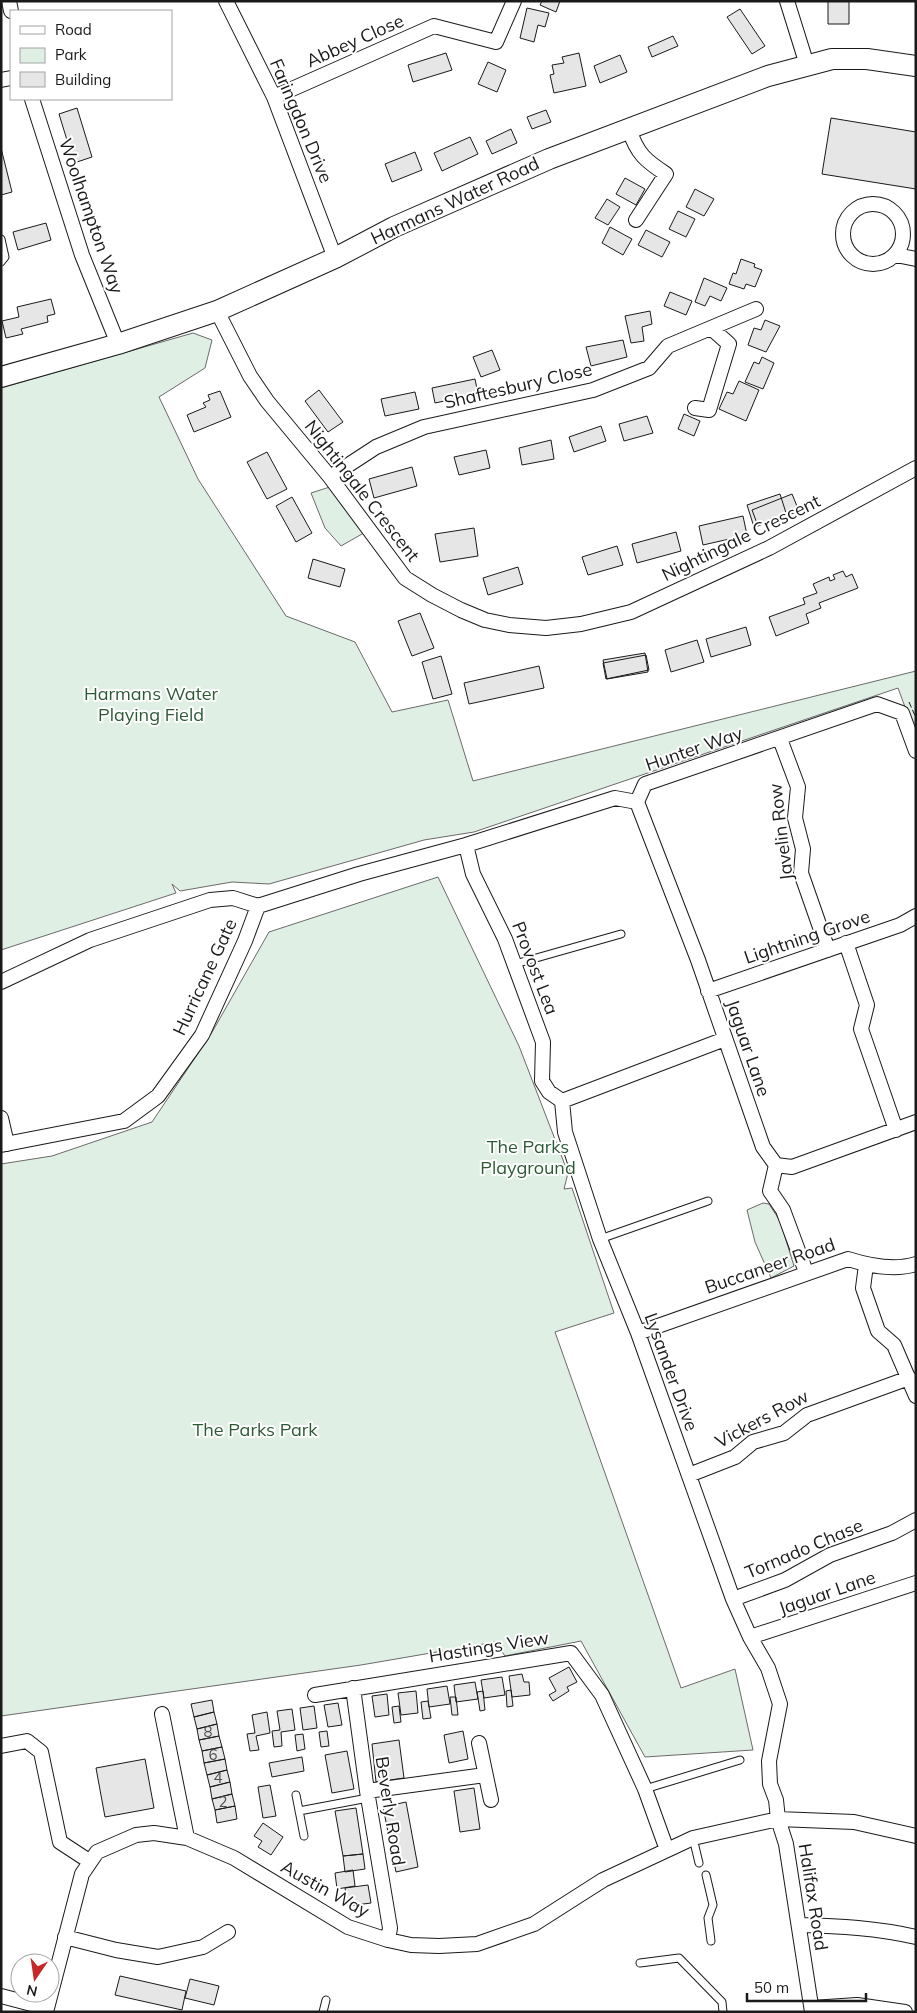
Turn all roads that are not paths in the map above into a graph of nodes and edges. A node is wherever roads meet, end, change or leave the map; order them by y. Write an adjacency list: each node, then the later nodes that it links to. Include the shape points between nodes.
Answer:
1 (226, 1): 6 (street, Faringdon Drive)
2 (514, 1): 6 (street, Abbey Close, via 496,42 434,26)
3 (787, 1): 4 (street)
4 (807, 66): 5 (street, Harmans Water Road, via 832,59 867,59); 8 (street, Harmans Water Road, via 750,82)
5 (916, 66)
6 (274, 97): 12 (street, Faringdon Drive)
7 (32, 100): 18 (street, Woolhampton Way, via 82,255)
8 (629, 130): 9 (street, via 645,160 666,174); 12 (street, Harmans Water Road, via 549,159)
9 (636, 220)
10 (1, 239): 14 (lane, via 5,257)
11 (896, 255): 11 (street, via 882,263 871,264 852,256 846,248 843,228 853,210 871,203 881,204 897,215 904,233); 13 (street)
12 (335, 258): 16 (street, Harmans Water Road)
13 (916, 259)
14 (1, 262)
15 (756, 309): 17 (street, Shaftesbury Close)
16 (216, 311): 18 (street, Harmans Water Road); 22 (street, Nightingale Crescent, via 267,401)
17 (711, 328): 20 (street, via 729,344 709,410); 22 (street, Shaftesbury Close, via 668,346 649,368 593,390 424,427 376,447)
18 (118, 344): 19 (street, Harmans Water Road)
19 (1, 377)
20 (695, 408)
21 (916, 468): 22 (street, Nightingale Crescent, via 769,548 631,612 581,624 546,628 485,620 432,595 405,578)
22 (330, 477)
23 (780, 738): 24 (street, Hunter Way, via 877,704 902,712); 25 (street, Hunter Way, via 645,784); 31 (street, Javelin Row, via 798,787 795,818 803,849 802,873)
24 (916, 751)
25 (637, 802): 26 (street, via 614,798); 34 (street, Jaguar Lane)
26 (466, 846): 27 (street, Hurricane Gate); 32 (street, Provost Lea, via 472,874)
27 (258, 906): 33 (street, Hurricane Gate, via 233,898 210,900 90,940); 40 (street, Hurricane Gate, via 202,1035 158,1096 124,1121)
28 (916, 916): 30 (street, Lightning Grove, via 900,925)
29 (621, 934): 32 (lane)
30 (846, 943): 31 (street, Lightning Grove); 39 (street, via 867,1005 861,1029)
31 (828, 950): 34 (street, Lightning Grove)
32 (515, 964): 36 (street, Provost Lea, via 544,1042 542,1081 549,1092)
33 (1, 982)
34 (708, 991): 35 (street, Jaguar Lane)
35 (725, 1039): 36 (street); 41 (street, Jaguar Lane, via 763,1147)
36 (562, 1101): 43 (street, Lysander Drive, via 565,1132)
37 (1, 1118): 40 (street)
38 (916, 1122): 39 (street)
39 (896, 1130): 41 (street, via 792,1167)
40 (4, 1145)
41 (776, 1165): 46 (street, via 770,1191 783,1210)
42 (708, 1201): 43 (lane)
43 (600, 1240): 47 (street, Lysander Drive)
44 (916, 1264): 45 (street, Buccaneer Road, via 902,1268)
45 (866, 1265): 46 (street, Buccaneer Road, via 848,1259); 48 (street, via 863,1288 878,1331 894,1345)
46 (806, 1272): 47 (street, Buccaneer Road)
47 (638, 1333): 50 (street, Lysander Drive)
48 (909, 1378): 49 (street); 50 (street, Vickers Row, via 807,1415 784,1433 753,1442 735,1457)
49 (916, 1396)
50 (689, 1474): 53 (street, Lysander Drive)
51 (916, 1520): 53 (street, Tornado Chase, via 892,1533 830,1555 785,1580)
52 (916, 1583): 54 (street, Jaguar Lane)
53 (733, 1599): 54 (street, Lysander Drive)
54 (750, 1637): 67 (street, Lysander Drive, via 768,1668 780,1704 769,1761 770,1784)
55 (353, 1688): 56 (street, Hastings View); 62 (street, Hastings View, via 571,1653 602,1695); 64 (street, Beverly Road)
56 (314, 1695)
57 (162, 1714): 70 (street)
58 (479, 1744): 61 (street)
59 (1, 1746): 73 (street, via 27,1741 41,1752 60,1842)
60 (740, 1760): 62 (lane)
61 (485, 1775): 64 (street); 65 (street)
62 (645, 1789): 72 (street, Hastings View)
63 (296, 1794): 66 (lane)
64 (368, 1794): 66 (lane); 80 (street, Beverly Road, via 390,1928)
65 (491, 1800)
66 (299, 1812): 68 (lane)
67 (778, 1819): 69 (street, Austin Way, via 854,1822); 71 (street, Austin Way); 76 (street, Halifax Road, via 786,1844)
68 (304, 1836)
69 (916, 1836)
70 (187, 1838): 73 (street, Austin Way, via 154,1833 136,1835 107,1846); 80 (street, Austin Way, via 234,1858 348,1927)
71 (693, 1838): 72 (street, Austin Way); 74 (lane)
72 (667, 1850): 80 (street, Austin Way, via 603,1880 534,1924 476,1944 411,1945)
73 (89, 1862): 78 (street, Austin Way, via 82,1874)
74 (699, 1863)
75 (706, 1875): 81 (lane, via 713,1905 708,1918)
76 (800, 1925): 79 (street, via 891,1931); 86 (street, Halifax Road)
77 (228, 1932): 78 (street, via 203,1947 158,1957)
78 (65, 1937): 85 (street, Austin Way)
79 (916, 1937)
80 (388, 1940)
81 (711, 1941)
82 (640, 1963): 88 (lane, via 679,1958 722,2002)
83 (1, 1996): 85 (street)
84 (326, 2000): 87 (lane)
85 (47, 2010)
86 (812, 2010): 89 (street, via 857,2005)
87 (323, 2012)
88 (723, 2012)
89 (905, 2012)

